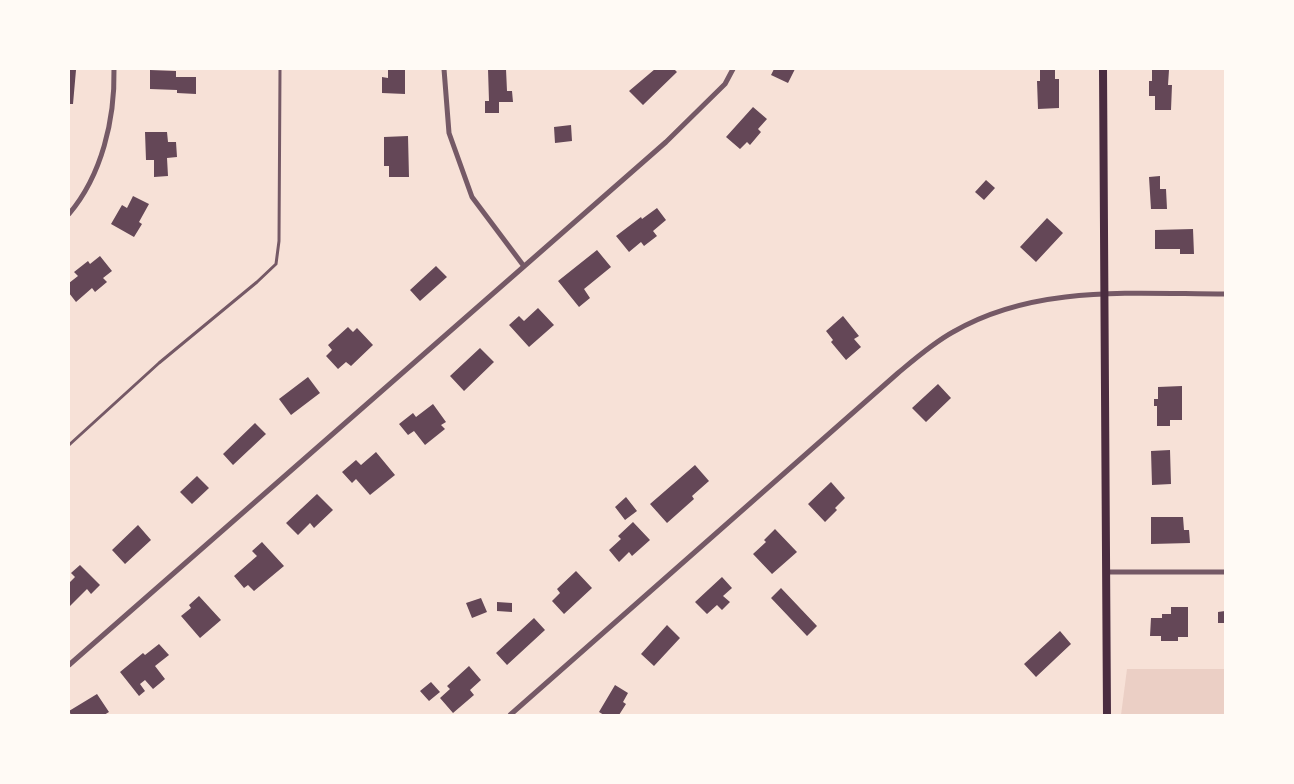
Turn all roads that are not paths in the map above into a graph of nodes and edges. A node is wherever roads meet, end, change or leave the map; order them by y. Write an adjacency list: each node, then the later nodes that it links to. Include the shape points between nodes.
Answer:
1 (114, 69): 6 (street, via 106,146 79,202)
2 (280, 69): 10 (lane, via 276,264)
3 (444, 69): 7 (street, via 449,133 472,197)
4 (733, 69): 7 (street, via 725,84 666,142)
5 (1103, 69): 9 (main road)
6 (69, 214)
7 (523, 265): 13 (street)
8 (1225, 294): 9 (street)
9 (1104, 295): 11 (main road); 14 (street, via 1040,300 995,312 925,351)
10 (69, 445)
11 (1108, 572): 12 (street); 15 (main road)
12 (1225, 572)
13 (69, 665)
14 (510, 715)
15 (1107, 715)

